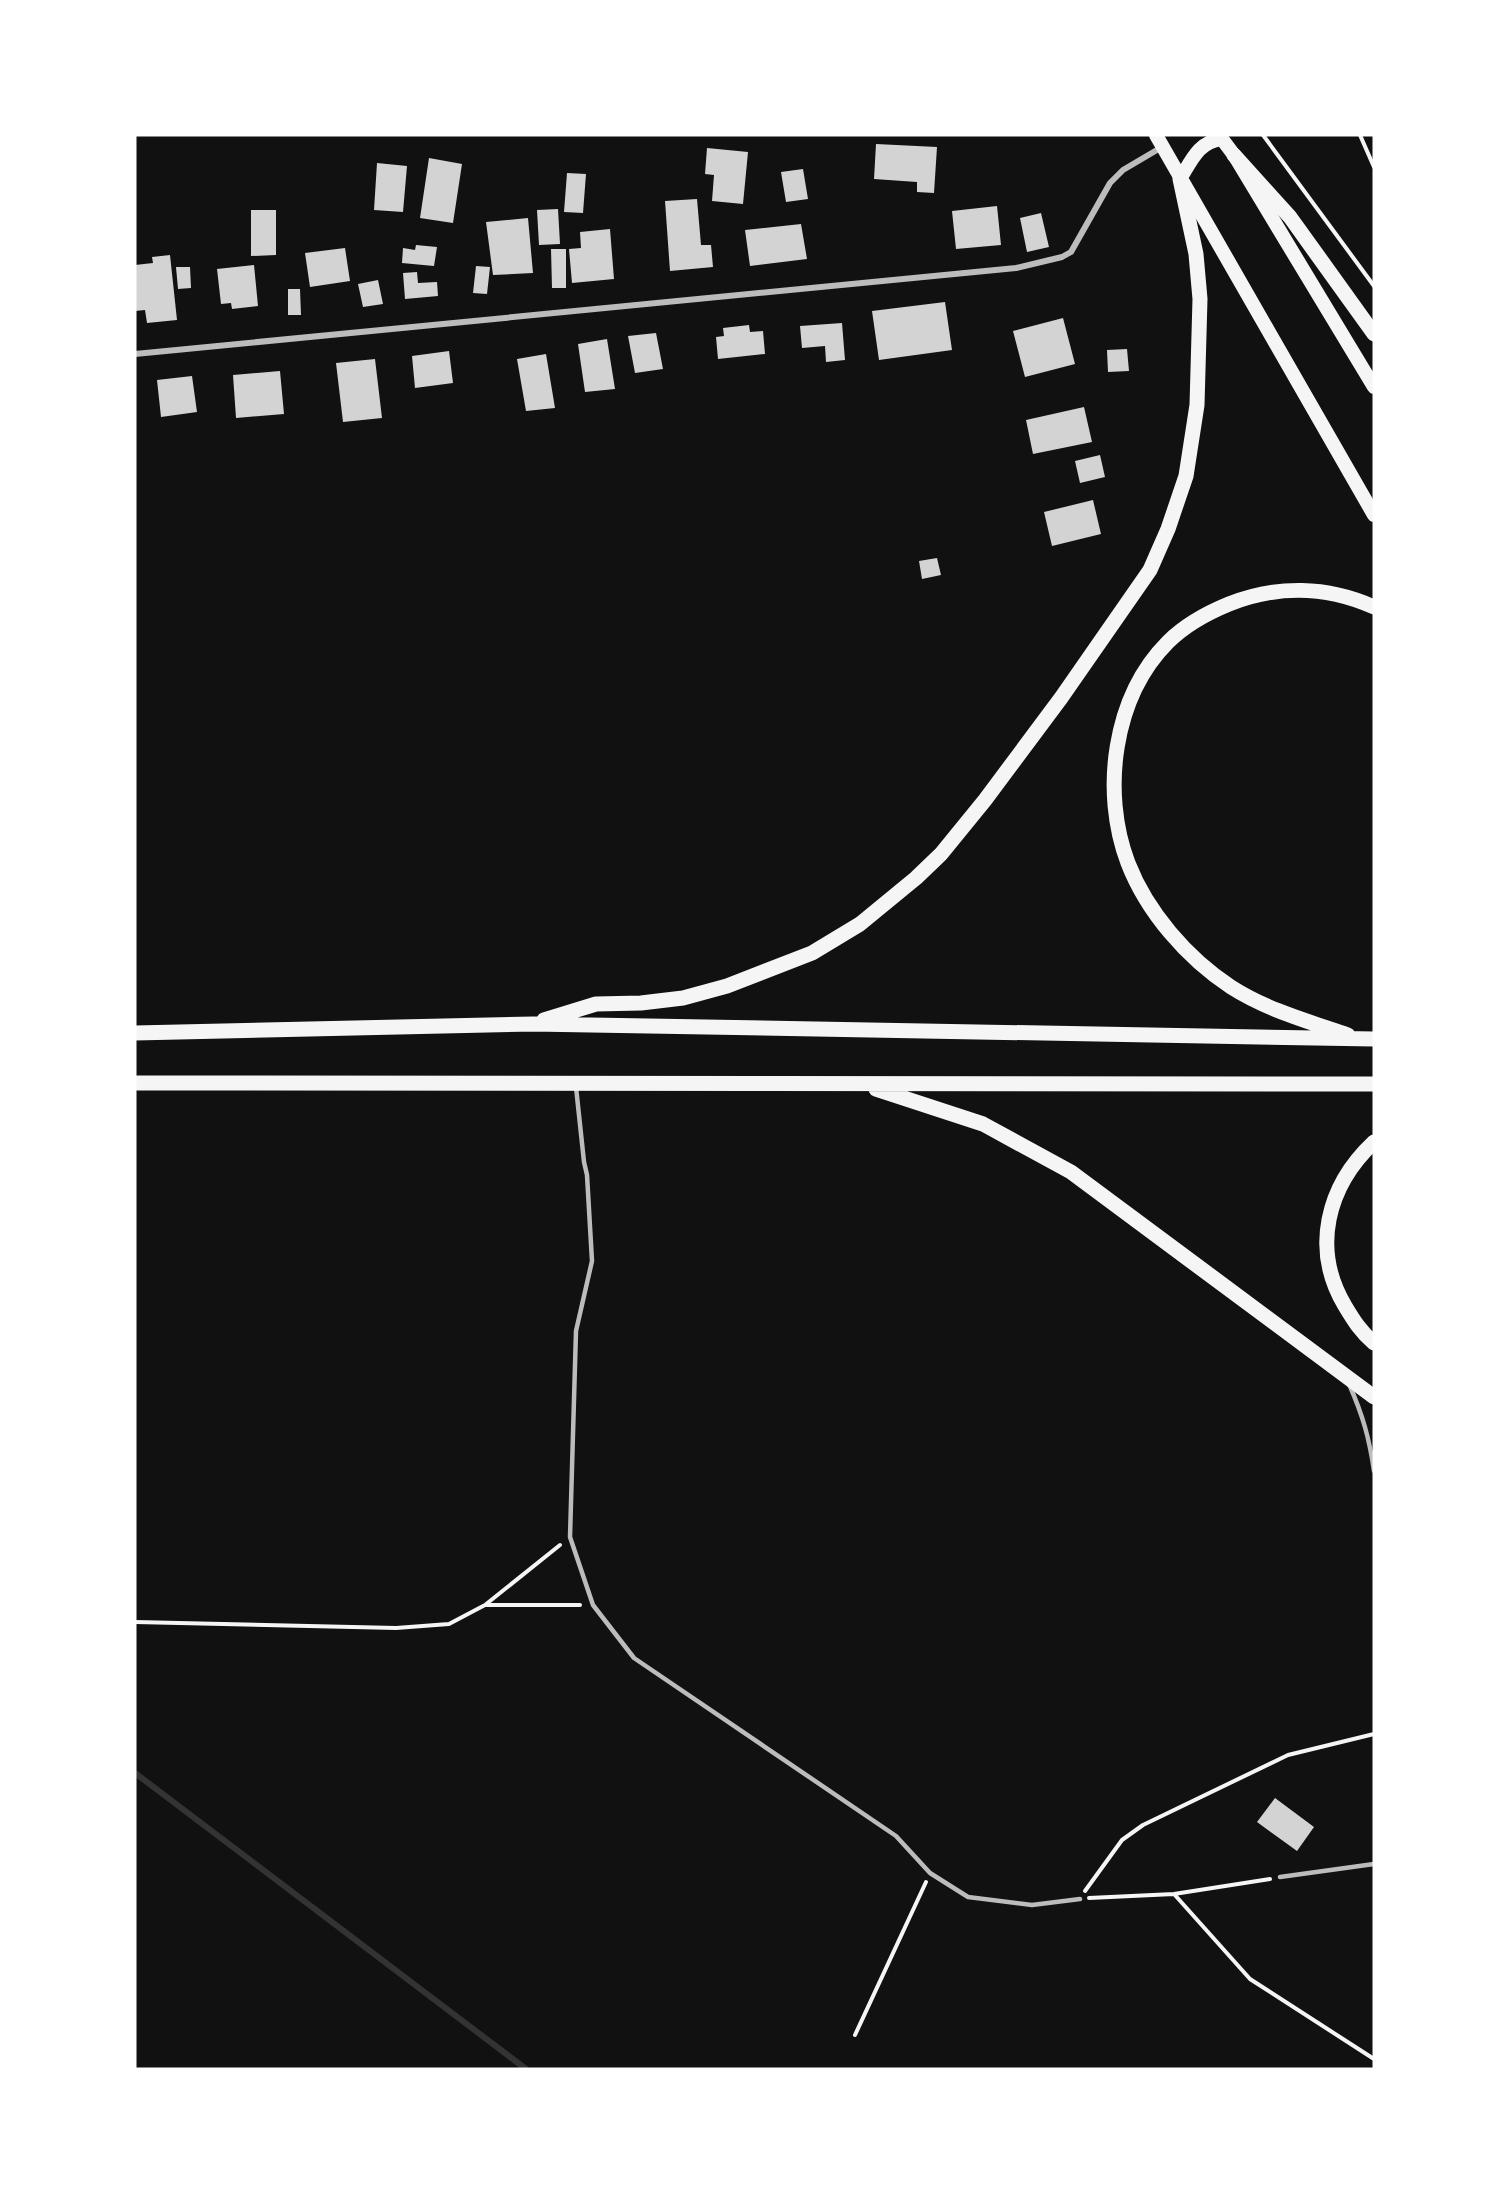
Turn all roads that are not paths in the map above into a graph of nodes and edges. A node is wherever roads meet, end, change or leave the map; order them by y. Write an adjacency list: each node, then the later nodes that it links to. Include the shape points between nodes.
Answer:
1 (1220, 137): 3 (main road); 4 (main road, via 1198,149)
2 (1159, 141): 4 (main road); 6 (street, via 1110,183 1071,252 1016,268)
3 (1234, 155): 5 (highway, via 1290,217); 7 (main road)
4 (1180, 179): 8 (main road); 10 (highway, via 1196,255 1200,299 1197,405 1186,476 1150,570 985,800 916,878 860,924 812,952 727,987 683,998 596,1004)
5 (1374, 334)
6 (135, 354)
7 (1374, 387)
8 (1374, 515)
9 (1374, 607): 12 (highway, via 1336,594 1277,591 1246,597 1192,622 1168,642 1149,666 1133,695 1115,757 1117,823 1128,863 1144,897 1168,931 1222,980 1265,1007)
10 (532, 1024): 11 (highway); 12 (highway)
11 (135, 1033)
12 (1368, 1039)
13 (135, 1083): 14 (highway)
14 (575, 1084): 15 (highway); 24 (lane, via 587,1175 592,1262 576,1331 570,1537 593,1605 634,1658 896,1836 930,1873 968,1897 1032,1905)
15 (862, 1084): 16 (highway); 19 (highway, via 983,1124 1071,1172)
16 (1374, 1084)
17 (1374, 1142): 18 (highway, via 1344,1178 1331,1209 1325,1241 1330,1272 1341,1300 1360,1331)
18 (1374, 1342)
19 (1344, 1374): 20 (highway); 21 (lane, via 1364,1418)
20 (1374, 1397)
21 (1374, 1471)
22 (1374, 1864): 23 (lane)
23 (1280, 1877)
24 (1080, 1899)

